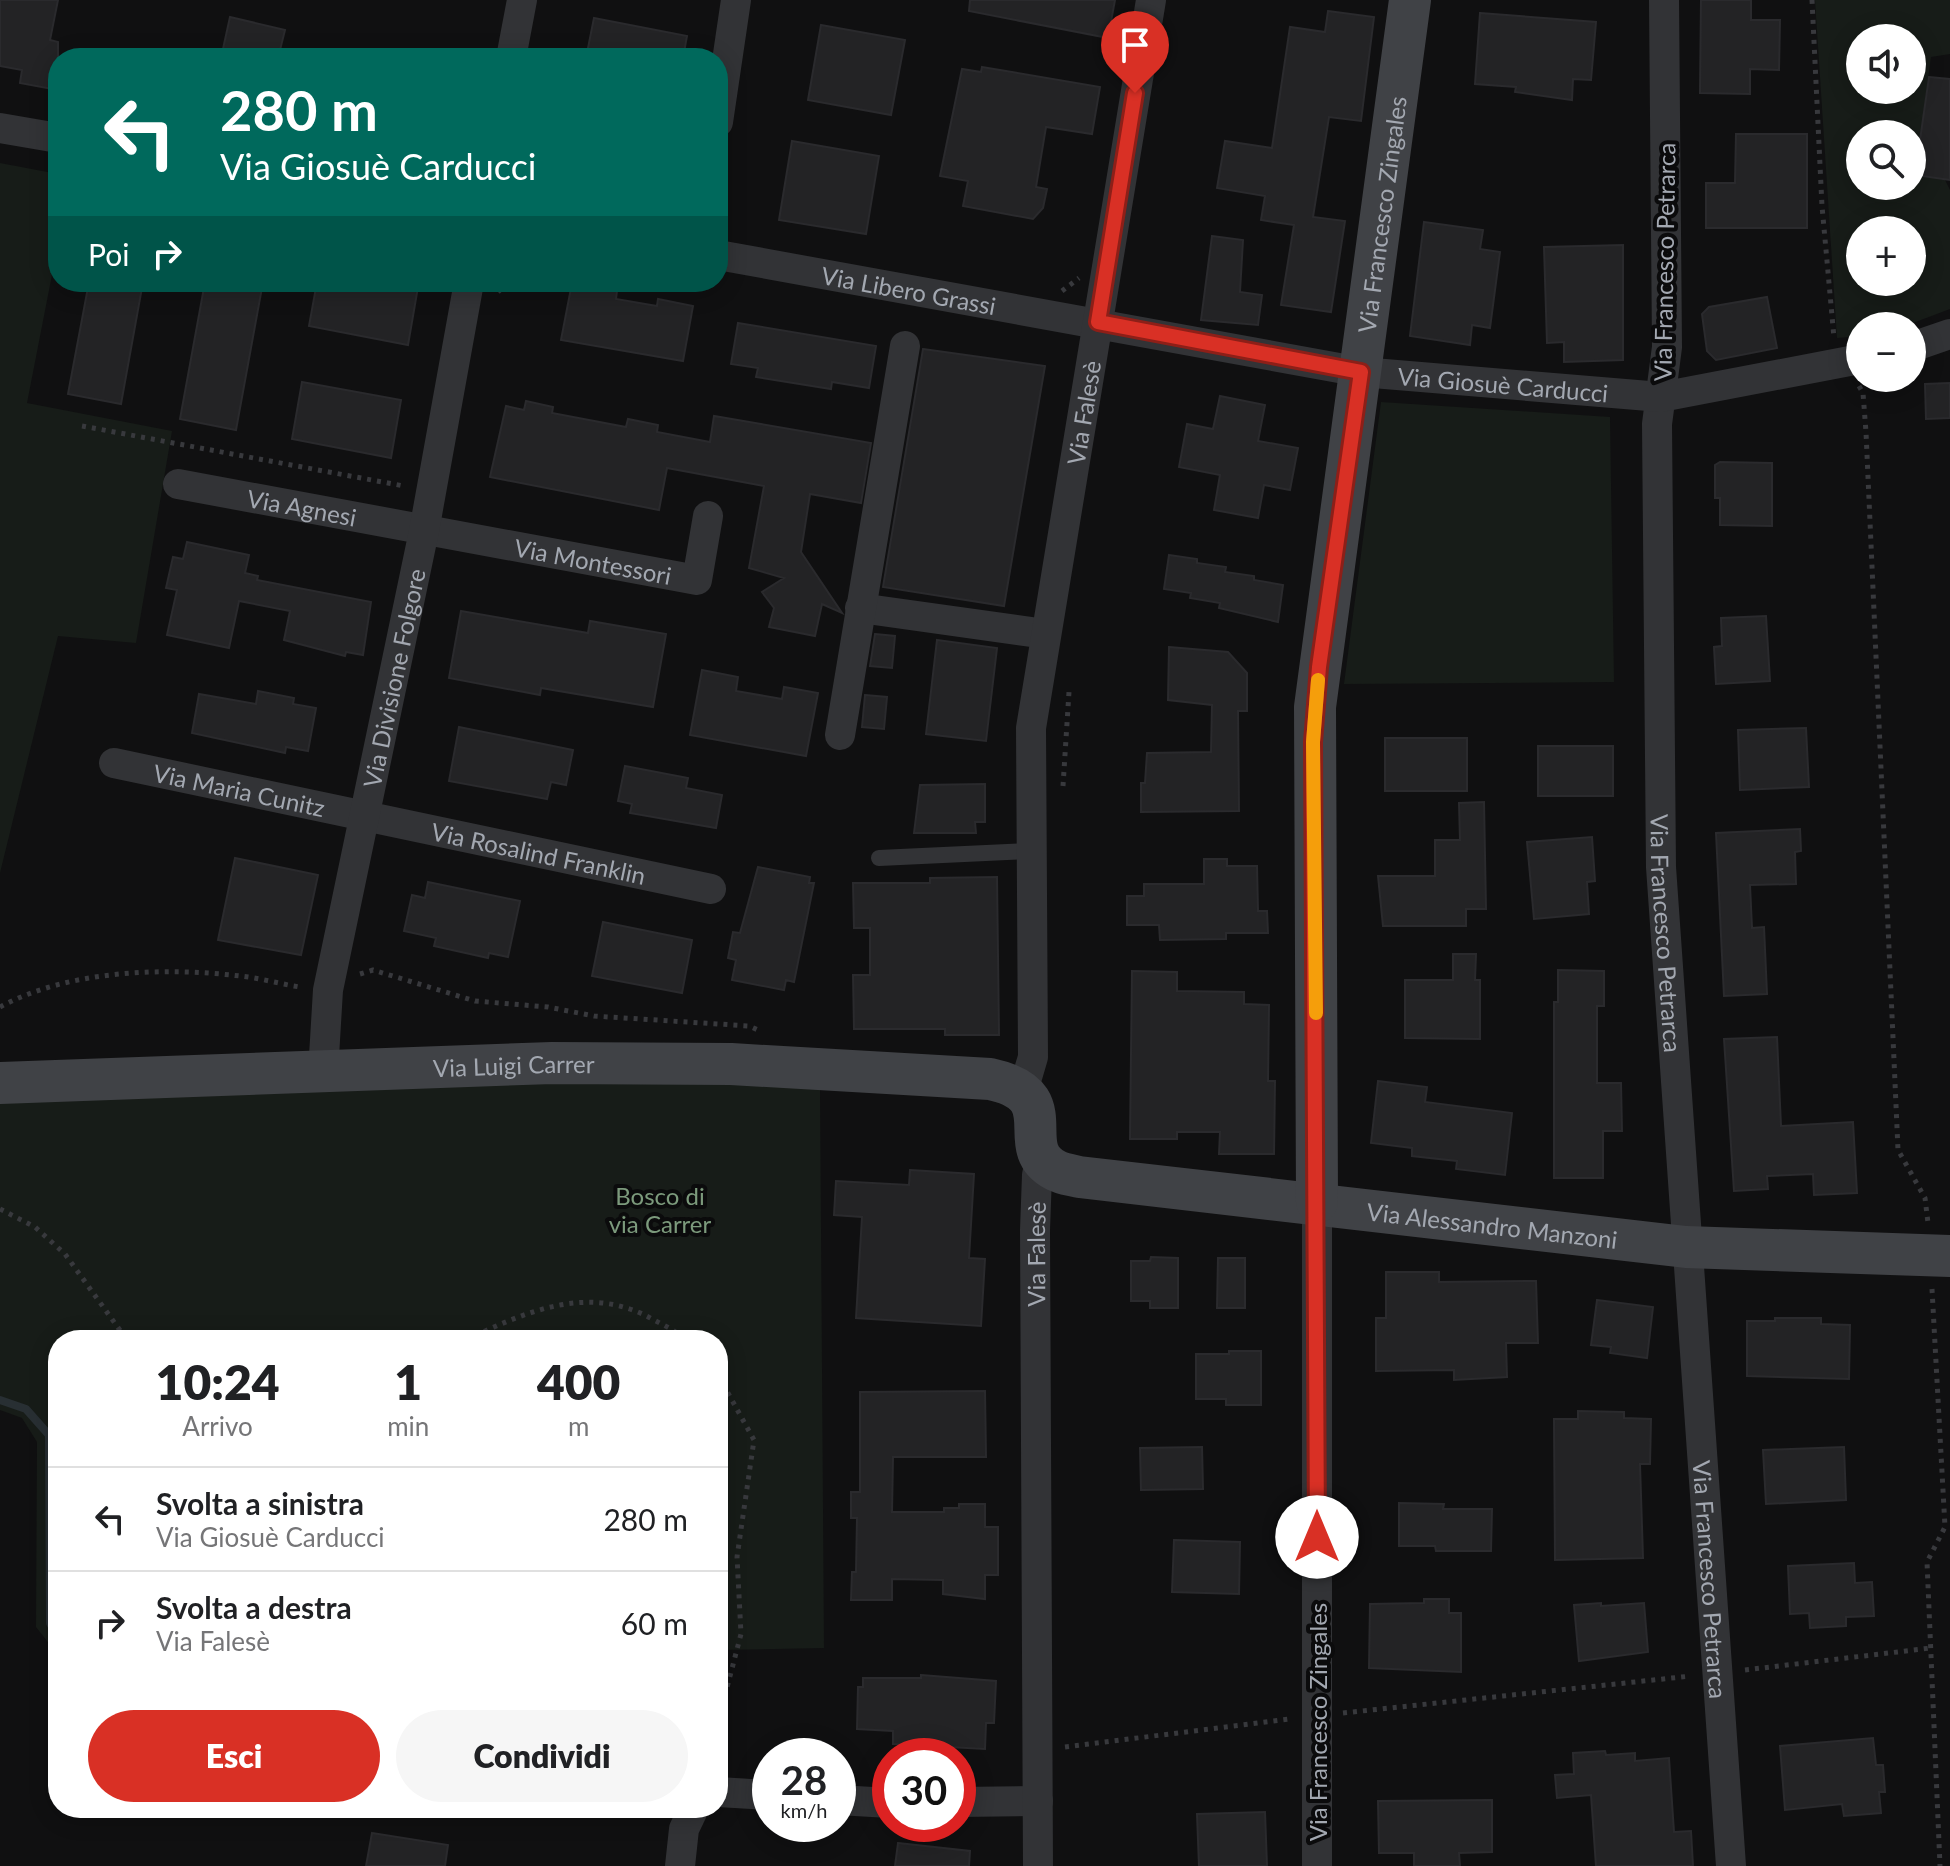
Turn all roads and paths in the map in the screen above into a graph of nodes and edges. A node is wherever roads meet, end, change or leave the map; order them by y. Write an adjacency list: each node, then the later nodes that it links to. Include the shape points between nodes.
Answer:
1 (522, 0): 7 (street)
2 (736, 0): 8 (street)
3 (1151, 0): 13 (street, Via Falesè)
4 (1410, 0): 19 (street, Via Francesco Zingales)
5 (1664, 0): 21 (street, Via Francesco Petrarca, via 1667,347)
6 (1812, 0): 17 (path, via 1833,337)
7 (513, 48)
8 (728, 54)
9 (0, 128): 10 (street)
10 (48, 136)
11 (728, 257): 13 (street, Via Libero Grassi)
12 (467, 292): 24 (street, Via Divisione Folgore)
13 (1098, 322): 19 (street, Via Giosuè Carducci); 28 (street, Via Falesè)
14 (1950, 334): 15 (street)
15 (1926, 342)
16 (905, 346): 27 (street)
17 (1846, 353)
18 (1846, 361): 21 (street, Via Giosuè Carducci)
19 (1361, 372): 21 (street, Via Giosuè Carducci); 41 (street, Via Francesco Zingales, via 1313,742)
20 (1863, 392): 44 (path, via 1898,1150 1925,1198)
21 (1661, 397): 43 (street, Via Francesco Petrarca, via 1661,867)
22 (82, 426): 24 (path)
23 (178, 484): 26 (street, Via Agnesi)
24 (430, 491): 26 (street, Via Divisione Folgore)
25 (708, 516): 26 (street, Via Montessori, via 697,580)
26 (424, 531): 33 (street, Via Divisione Folgore)
27 (860, 608): 28 (street); 30 (street)
28 (1046, 634): 34 (street, Via Falesè, via 1031,728)
29 (1070, 679): 32 (path)
30 (840, 735)
31 (114, 763): 33 (street, Via Maria Cunitz)
32 (1063, 788)
33 (364, 818): 36 (street, Via Rosalind Franklin); 37 (street, Via Divisione Folgore, via 328,990)
34 (1031, 851): 35 (lane); 39 (street, Via Falesè, via 1033,1057)
35 (879, 858)
36 (711, 889)
37 (323, 1073): 38 (street, Via Luigi Carrer); 39 (street, Via Luigi Carrer, via 552,1063 731,1064 990,1079)
38 (0, 1083)
39 (1023, 1091): 40 (street, Via Falesè, via 1034,1103)
40 (1041, 1158): 41 (street, Via Alessandro Manzoni, via 1054,1170 1079,1177); 56 (street, Via Falesè, via 1035,1230)
41 (1317, 1202): 43 (street, Via Alessandro Manzoni); 52 (street, Via Francesco Zingales)
42 (0, 1209): 45 (path, via 35,1227 65,1254)
43 (1686, 1247): 44 (street, Via Alessandro Manzoni); 50 (street, Via Francesco Petrarca)
44 (1940, 1255): 49 (path, via 1945,1527 1927,1562)
45 (120, 1330)
46 (490, 1330): 47 (path, via 545,1307 575,1301 638,1311)
47 (669, 1330)
48 (728, 1393): 51 (path, via 754,1440 737,1557 741,1634)
49 (1931, 1648): 50 (path); 63 (path)
50 (1717, 1673): 52 (path); 62 (street, Via Francesco Petrarca)
51 (728, 1684)
52 (1317, 1716): 53 (path); 61 (street, Via Francesco Zingales)
53 (1064, 1747)
54 (728, 1793): 55 (street)
55 (752, 1794)
56 (1038, 1801): 57 (street); 60 (street, Via Falesè)
57 (976, 1802)
58 (689, 1818): 59 (street)
59 (680, 1866)
60 (1038, 1866)
61 (1317, 1866)
62 (1731, 1866)
63 (1940, 1866)

